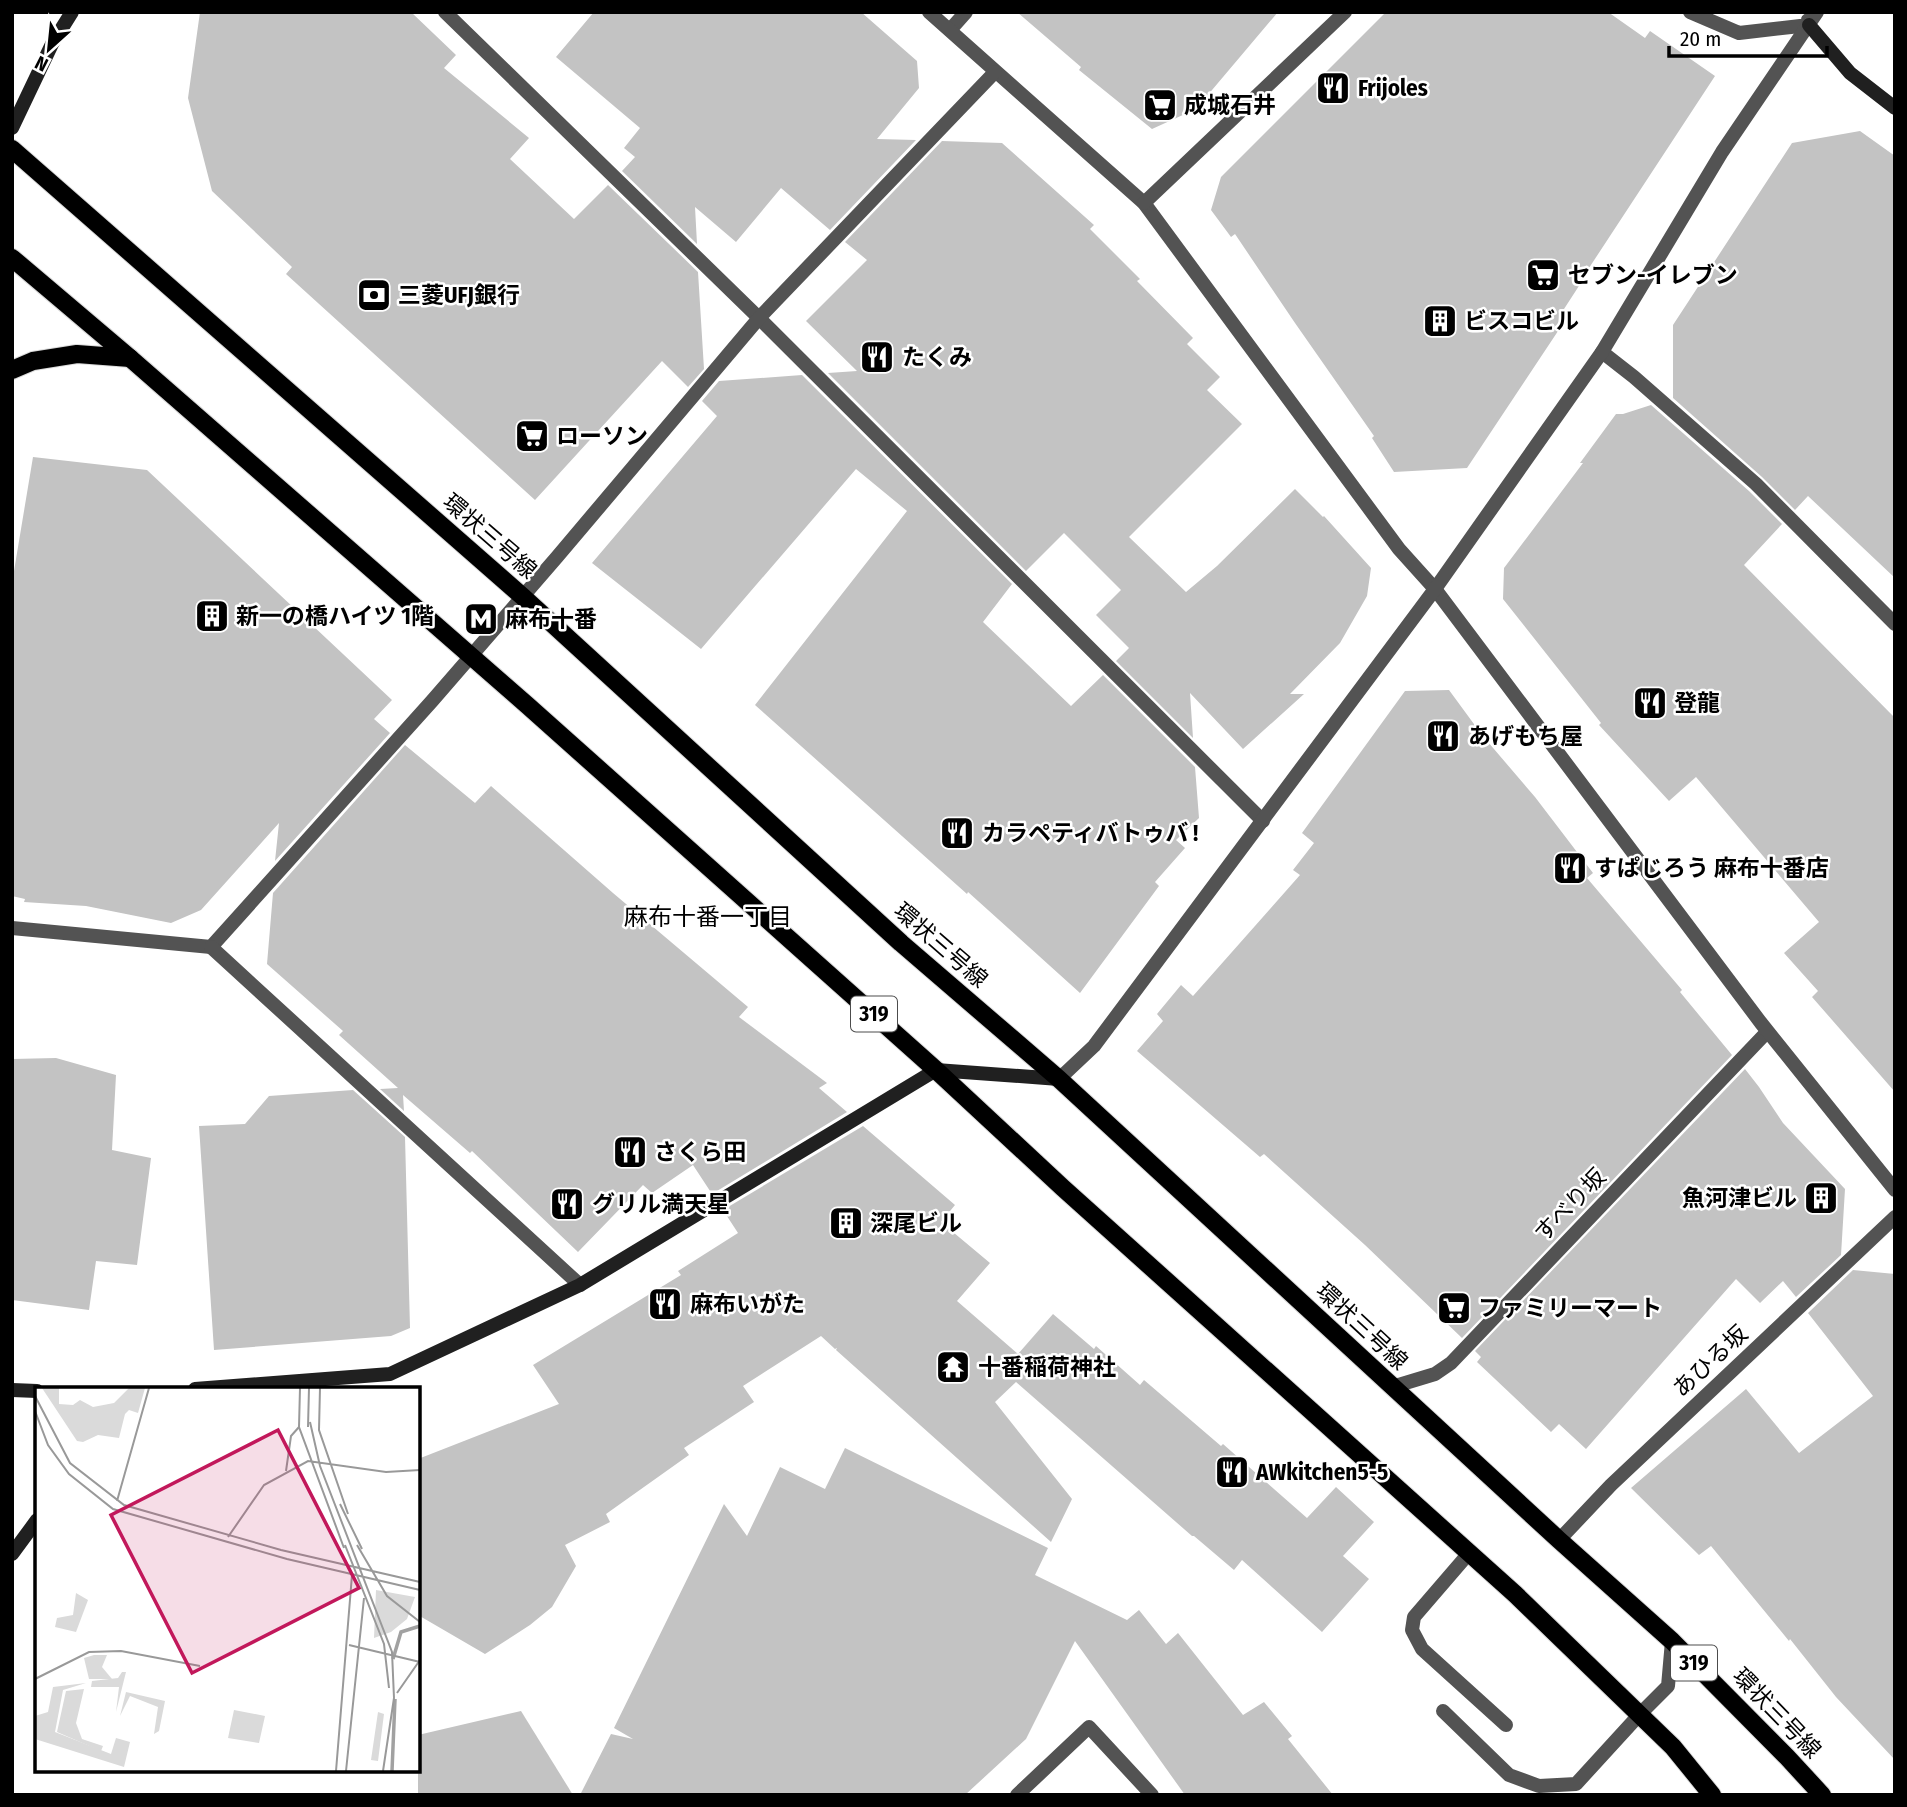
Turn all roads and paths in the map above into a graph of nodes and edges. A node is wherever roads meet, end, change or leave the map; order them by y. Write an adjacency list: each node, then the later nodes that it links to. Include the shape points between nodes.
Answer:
1 (72, 12): 11 (street)
2 (445, 12): 15 (street)
3 (929, 12): 8 (street)
4 (966, 12): 8 (street)
5 (1345, 12): 13 (street)
6 (1690, 12): 7 (street, via 1739,33)
7 (1811, 16): 10 (street, via 1850,73); 16 (street, via 1722,152)
8 (950, 30): 9 (street)
9 (995, 72): 13 (street); 15 (street)
10 (1895, 108)
11 (12, 128)
12 (12, 149): 20 (main road, 環状三号線 / 319)
13 (1144, 203): 19 (street, via 1399,550)
14 (12, 258): 17 (main road, 319)
15 (759, 318): 20 (street); 23 (street)
16 (1602, 352): 19 (street); 21 (street, via 1756,484)
17 (130, 358): 18 (main road, via 77,354 33,360); 22 (main road, 319)
18 (12, 370)
19 (1435, 589): 23 (street); 26 (street)
20 (522, 596): 22 (street); 28 (main road, 環状三号線 / 319, via 901,943)
21 (1895, 624)
22 (471, 656): 25 (street); 27 (main road, 319)
23 (1263, 821): 28 (street, via 1094,1046)
24 (12, 928): 25 (street)
25 (211, 947): 31 (street)
26 (1767, 1031): 29 (street); 33 (street, すべり坂, via 1451,1363 1435,1374)
27 (936, 1070): 28 (street); 31 (street); 38 (main road, 319)
28 (1059, 1079): 33 (main road, 環状三号線 / 319)
29 (1895, 1190)
30 (1895, 1217): 37 (street, あひる坂, via 1611,1485)
31 (580, 1285): 32 (street, via 390,1374)
32 (221, 1387)
33 (1392, 1387): 37 (main road, 環状三号線 / 319)
34 (12, 1390): 35 (street)
35 (35, 1391)
36 (35, 1523): 39 (street)
37 (1559, 1540): 40 (main road, 環状三号線 / 319)
38 (1470, 1552): 42 (main road, 319); 43 (street, via 1414,1617 1412,1630 1422,1649)
39 (12, 1554)
40 (1672, 1641): 42 (street, via 1668,1686); 47 (main road, 環状三号線 / 319)
41 (1443, 1711): 42 (street, via 1509,1774 1539,1786 1576,1784)
42 (1640, 1714): 46 (main road, 319)
43 (1506, 1725)
44 (1017, 1795): 45 (street, via 1090,1727)
45 (1152, 1795)
46 (1712, 1795)
47 (1822, 1795)

